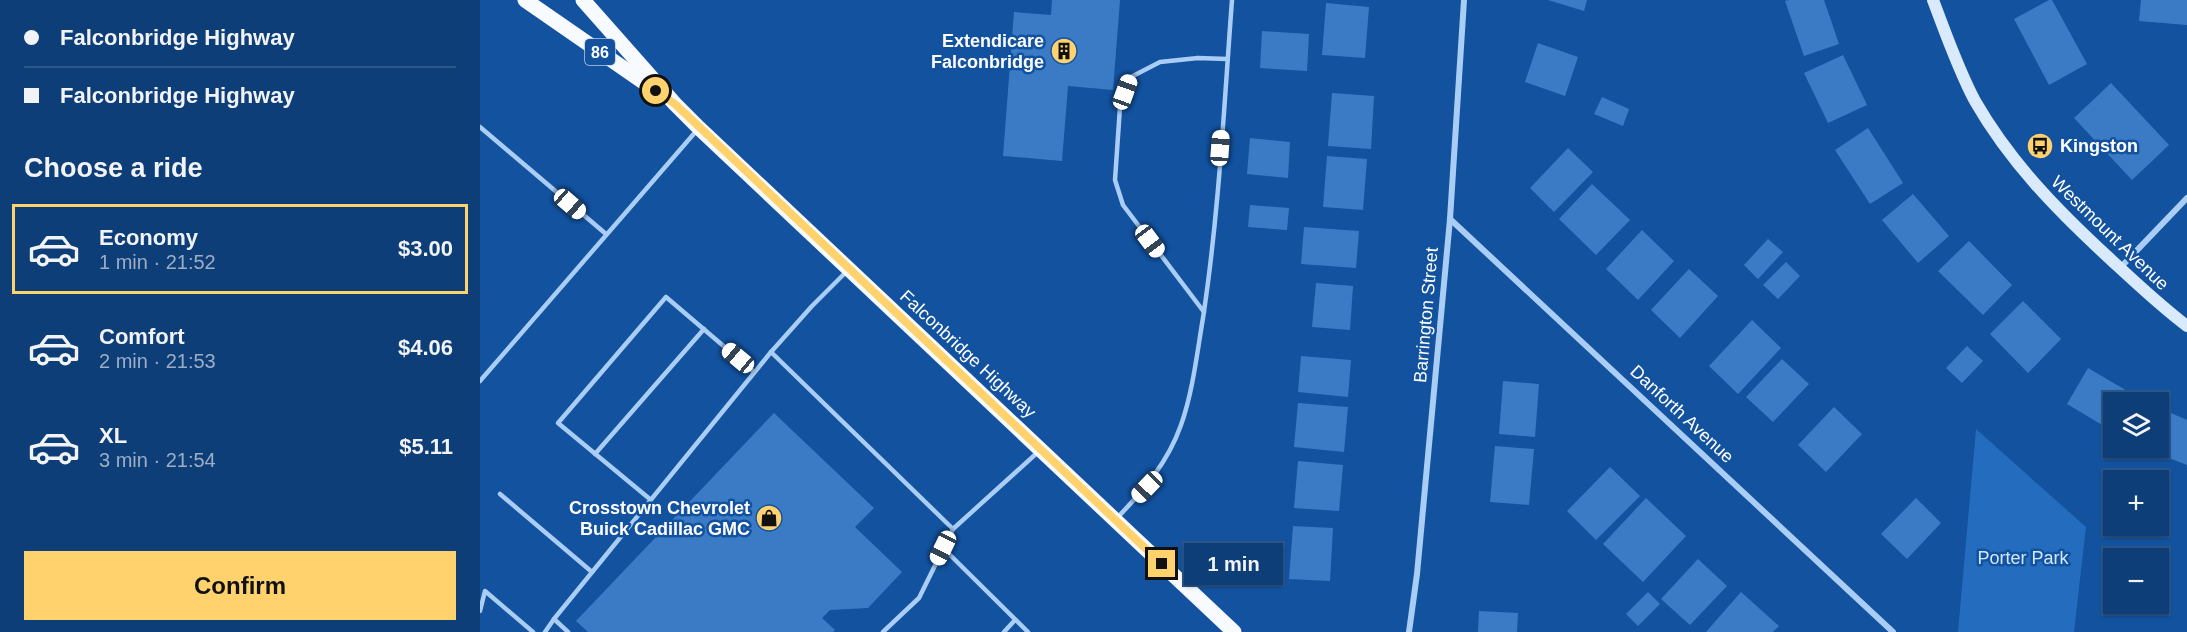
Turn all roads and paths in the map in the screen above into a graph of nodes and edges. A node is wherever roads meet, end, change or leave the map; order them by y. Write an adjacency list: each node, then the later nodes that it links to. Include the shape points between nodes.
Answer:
1 (525, 0): 7 (main road, Falconbridge Highway / 86)
2 (584, 0): 7 (main road, Falconbridge Highway / 86)
3 (1232, 0): 6 (lane)
4 (1464, 0): 11 (street, Barrington Street)
5 (1933, 0): 13 (street, Westmount Avenue, via 1975,100 2004,147 2038,188)
6 (1227, 59): 15 (lane, via 1212,258); 15 (lane, via 1160,62 1131,77 1120,106 1115,180 1123,205)
7 (675, 104): 9 (main road, Falconbridge Highway / 86)
8 (480, 127): 12 (lane)
9 (699, 128): 12 (lane); 14 (main road, Falconbridge Highway / 86)
10 (2187, 198): 13 (street)
11 (1450, 219): 39 (street, Barrington Street); 40 (street, Danforth Avenue)
12 (606, 234): 20 (lane)
13 (2120, 268): 16 (street, Westmount Avenue)
14 (849, 269): 18 (lane); 21 (main road, Falconbridge Highway / 86)
15 (1204, 312): 25 (lane, via 1195,369 1171,448 1147,487)
16 (2187, 326)
17 (704, 329): 19 (lane); 22 (lane); 22 (lane, via 666,297 558,423)
18 (771, 352): 19 (lane); 26 (lane)
19 (754, 372): 24 (lane)
20 (480, 381)
21 (1041, 449): 25 (main road, Falconbridge Highway / 86); 26 (lane)
22 (595, 454): 24 (lane)
23 (500, 494): 28 (lane)
24 (651, 500): 28 (lane)
25 (1115, 520): 32 (main road, Falconbridge Highway / 86)
26 (953, 529): 27 (lane)
27 (943, 548): 31 (lane); 36 (lane, via 919,598)
28 (592, 572): 30 (lane)
29 (480, 611): 33 (lane, via 485,591)
30 (554, 619): 34 (lane); 35 (lane)
31 (1015, 620): 37 (lane); 38 (lane)
32 (1226, 629)
33 (533, 632)
34 (545, 632)
35 (568, 632)
36 (884, 632)
37 (1004, 632)
38 (1028, 632)
39 (1409, 632)
40 (1893, 632)

